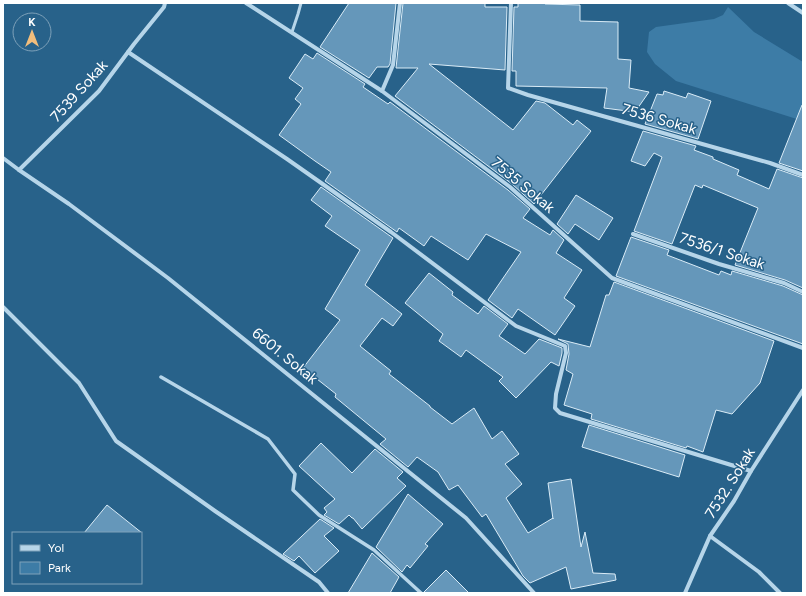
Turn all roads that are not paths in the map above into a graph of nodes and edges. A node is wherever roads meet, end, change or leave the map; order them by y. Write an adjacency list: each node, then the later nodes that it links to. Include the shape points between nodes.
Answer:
1 (165, 3): 9 (street, 7539 Sokak)
2 (246, 3): 8 (street, 7535 Sokak)
3 (301, 3): 8 (lane)
4 (400, 3): 10 (street, via 393,65)
5 (511, 3): 13 (street, 7536 Sokak, via 508,88 770,163)
6 (788, 3): 7 (street)
7 (803, 13)
8 (292, 32): 10 (street, 7535 Sokak)
9 (128, 52): 12 (street, 7539 Sokak, via 99,91); 20 (street, via 287,159 516,326 565,346 566,353 556,394 555,408 560,413)
10 (382, 91): 17 (street, 7535 Sokak, via 510,187 612,278)
11 (3, 158): 12 (street, 6601. Sokak)
12 (19, 170): 24 (street, 6601. Sokak, via 168,278 466,518)
13 (803, 175)
14 (633, 234): 15 (street, 7536/1 Sokak, via 784,283)
15 (803, 292)
16 (3, 307): 22 (street, via 78,383 116,441 319,582)
17 (803, 348)
18 (161, 377): 23 (street, via 268,439 295,474 293,490 319,514 374,550)
19 (803, 390): 20 (street, 7532. Sokak)
20 (751, 471): 21 (street, 7532. Sokak)
21 (710, 536): 25 (street, 7532. Sokak); 26 (street, via 759,572)
22 (328, 593)
23 (421, 593)
24 (534, 593)
25 (685, 593)
26 (780, 593)

